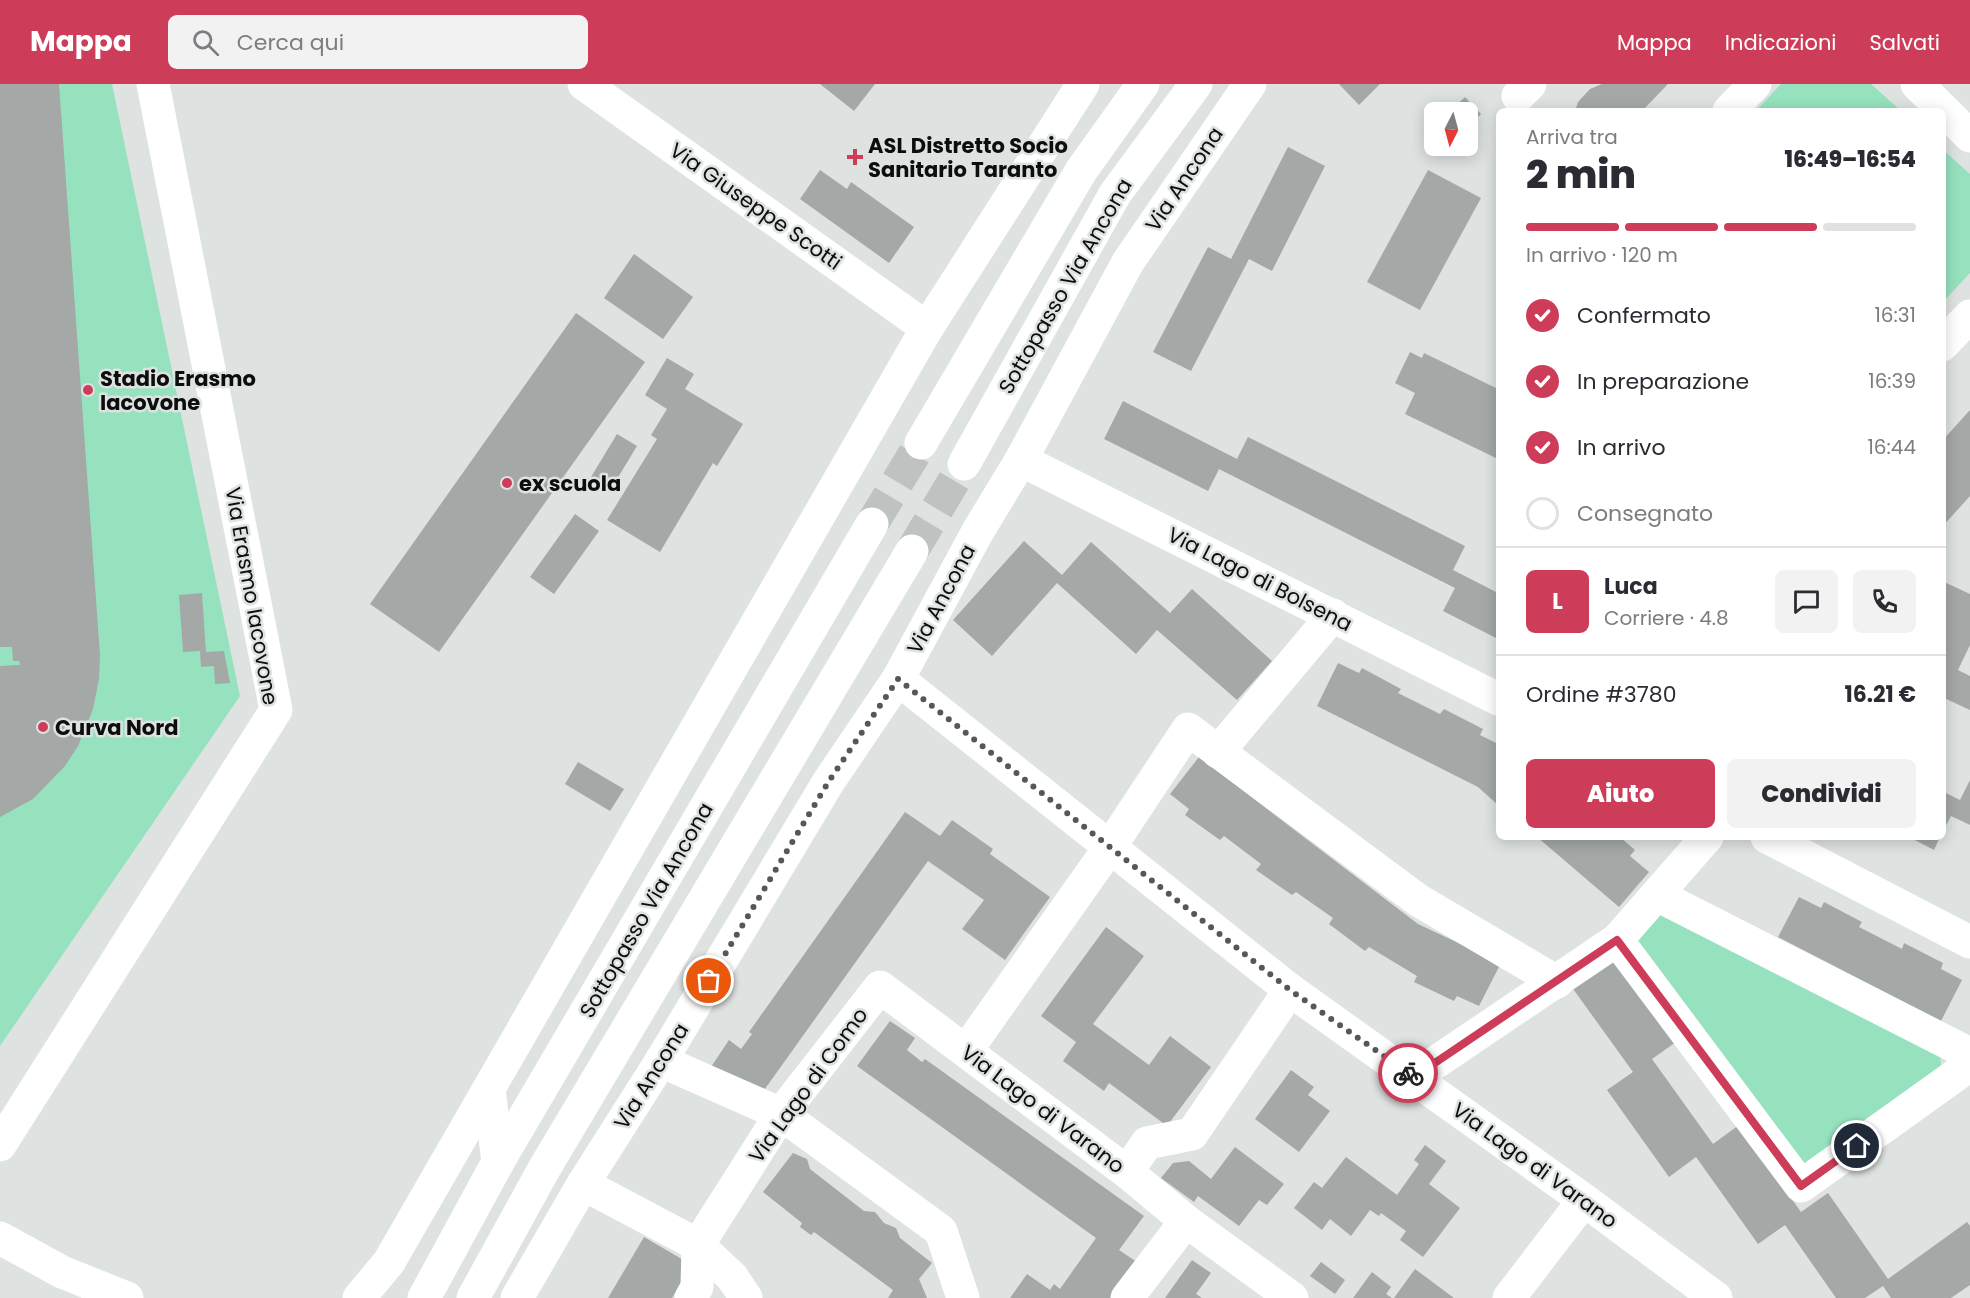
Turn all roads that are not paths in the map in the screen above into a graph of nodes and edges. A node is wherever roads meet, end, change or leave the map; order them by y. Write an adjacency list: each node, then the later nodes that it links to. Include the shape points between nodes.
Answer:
1 (153, 84): 41 (street, Via Erasmo Iacovone, via 276,710)
2 (584, 84): 14 (street, Via Giuseppe Scotti)
3 (1083, 84): 14 (street)
4 (1143, 84): 16 (street, Sottopasso Via Ancona, via 1081,171)
5 (1196, 84): 18 (street, Sottopasso Via Ancona, via 1115,194)
6 (1250, 84): 17 (street, Via Ancona, via 1128,262)
7 (1755, 84): 9 (street)
8 (1917, 84): 10 (street)
9 (1732, 108)
10 (1941, 108)
11 (1946, 112): 12 (street)
12 (1970, 136)
13 (1970, 316): 15 (street)
14 (927, 328): 39 (street)
15 (1946, 341)
16 (921, 443)
17 (1021, 460): 21 (street, Via Lago di Bolsena); 22 (street, Via Ancona)
18 (964, 464)
19 (872, 524): 42 (street, Sottopasso Via Ancona)
20 (912, 551): 43 (street, Sottopasso Via Ancona)
21 (1332, 615): 23 (street, Via Lago di Bolsena); 24 (street)
22 (898, 679): 27 (street, Via Lago di Varano); 36 (street, Via Ancona, via 829,781)
23 (1496, 698)
24 (1218, 752): 27 (street, via 1188,729); 31 (street, via 1418,900)
25 (1704, 840): 28 (street)
26 (1773, 840): 30 (street)
27 (1110, 847): 33 (street, Via Lago di Varano); 34 (street)
28 (1657, 895): 29 (street); 35 (street)
29 (1617, 940): 31 (street); 37 (street, via 1801,1186)
30 (1970, 942)
31 (1557, 982): 38 (street)
32 (880, 987): 34 (street, Via Lago di Varano); 40 (street, Via Lago di Como)
33 (1290, 990): 38 (street, Via Lago di Varano); 44 (street, via 1192,1134 1147,1143)
34 (966, 1051): 44 (street, Via Lago di Varano)
35 (1970, 1054)
36 (661, 1061): 40 (street); 45 (street, Via Ancona)
37 (1970, 1065)
38 (1414, 1077): 46 (street, Via Lago di Varano)
39 (489, 1089): 42 (street); 53 (street, via 389,1262)
40 (781, 1114): 49 (street, Via Lago di Como); 59 (street, via 941,1232)
41 (0, 1145)
42 (498, 1162): 54 (street, Sottopasso Via Ancona)
43 (544, 1169): 45 (street); 55 (street, Sottopasso Via Ancona)
44 (1127, 1172): 47 (street, Via Lago di Varano)
45 (589, 1176): 49 (street); 56 (street, Via Ancona)
46 (1584, 1200): 62 (street); 63 (street, Via Lago di Varano)
47 (1186, 1221): 60 (street); 61 (street, Via Lago di Varano)
48 (0, 1238): 50 (street)
49 (698, 1245): 57 (street, via 697,1287); 58 (street, via 732,1277)
50 (62, 1272): 51 (street); 52 (street)
51 (89, 1298)
52 (127, 1298)
53 (360, 1298)
54 (424, 1298)
55 (473, 1298)
56 (517, 1298)
57 (691, 1298)
58 (746, 1298)
59 (963, 1298)
60 (1127, 1298)
61 (1292, 1298)
62 (1509, 1298)
63 (1716, 1298)

